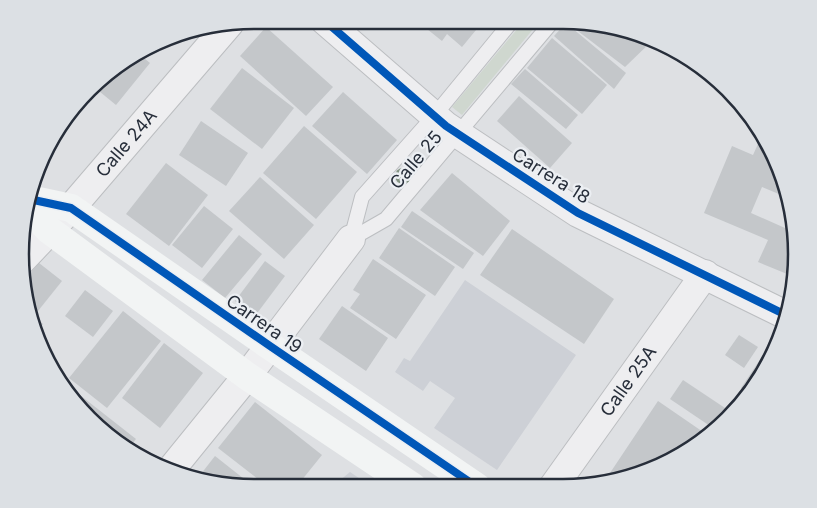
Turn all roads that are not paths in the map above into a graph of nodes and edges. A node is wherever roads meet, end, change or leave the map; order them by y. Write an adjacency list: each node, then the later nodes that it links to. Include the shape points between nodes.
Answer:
1 (334, 29): 5 (street, Carrera 18)
2 (506, 29): 5 (lane, Calle 25)
3 (546, 29): 6 (lane, Calle 25)
4 (224, 31): 8 (street, Calle 24A)
5 (434, 116): 6 (street, Carrera 18); 11 (lane, Calle 25, via 362,197)
6 (457, 134): 11 (lane, Calle 25, via 386,219); 13 (street, Carrera 18, via 578,213)
7 (35, 199): 8 (street, Carrera 19)
8 (71, 208): 10 (street, Calle 24A); 15 (street, Carrera 19)
9 (33, 211): 10 (street)
10 (50, 230): 12 (street, Calle 24A); 16 (street)
11 (351, 239): 15 (street, Calle 25)
12 (29, 252)
13 (705, 274): 14 (street, Carrera 18); 20 (street, Calle 25A)
14 (781, 312)
15 (270, 346): 16 (street, Calle 25); 19 (street, Carrera 19)
16 (247, 376): 17 (street, Calle 25); 18 (street)
17 (175, 465)
18 (401, 479)
19 (465, 479)
20 (559, 479)

